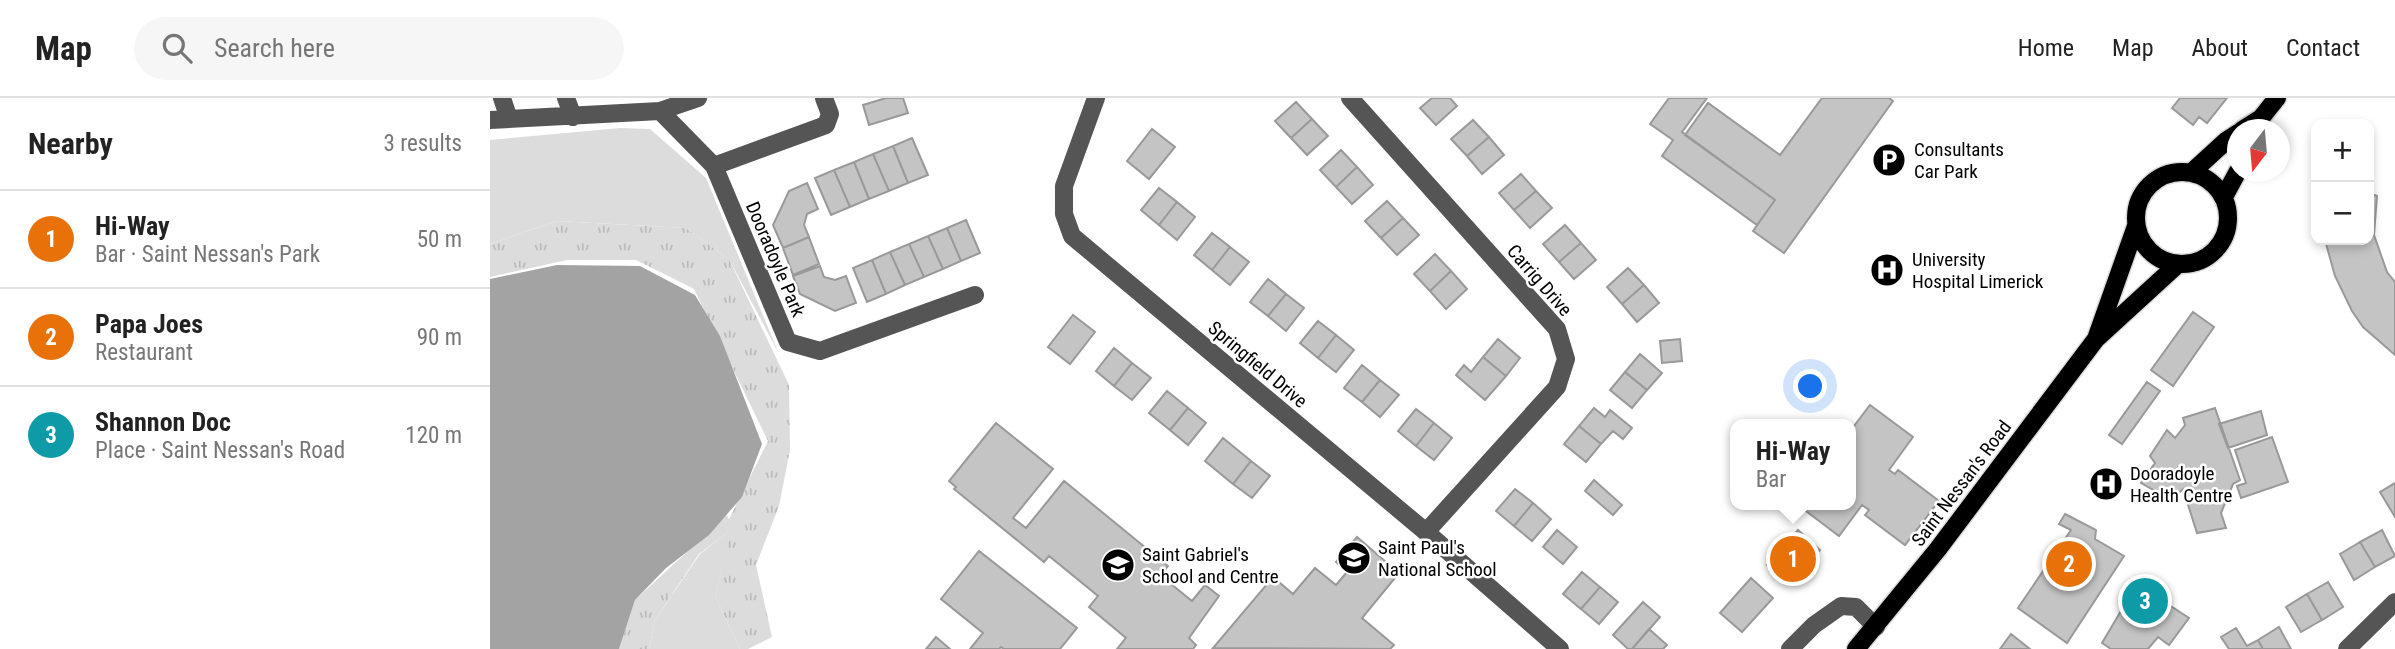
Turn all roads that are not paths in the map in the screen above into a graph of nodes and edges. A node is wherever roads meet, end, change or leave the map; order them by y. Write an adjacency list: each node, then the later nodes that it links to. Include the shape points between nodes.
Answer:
1 (502, 98): 10 (street)
2 (566, 98): 9 (street)
3 (698, 98): 8 (street)
4 (824, 98): 14 (street, via 830,114 826,125)
5 (1096, 98): 22 (street, Springfield Drive, via 1064,186 1064,214 1072,236)
6 (1350, 98): 22 (street, Carrig Drive, via 1557,328 1566,359 1557,387)
7 (2277, 98): 11 (main road)
8 (660, 111): 9 (street); 14 (street, Dooradoyle Park)
9 (573, 117): 10 (street)
10 (509, 119): 12 (street)
11 (2262, 119)
12 (490, 120)
13 (2227, 140): 15 (main road)
14 (714, 166): 20 (street, Dooradoyle Park, via 788,342 820,351)
15 (2192, 172): 17 (main road, via 2211,181); 18 (main road, via 2162,175 2148,186 2137,206)
16 (2232, 182): 17 (main road)
17 (2224, 197): 19 (main road, via 2228,230 2220,246 2192,264)
18 (2136, 226): 19 (main road, via 2152,254); 21 (main road, Saint Nessan's Road)
19 (2178, 264): 21 (main road, Saint Nessan's Road)
20 (975, 295)
21 (2096, 339): 24 (main road, Saint Nessan's Road)
22 (1426, 532): 25 (street, Springfield Drive)
23 (2395, 602): 28 (street)
24 (1876, 627): 26 (street, via 1856,607 1841,606); 27 (main road, Saint Nessan's Road)
25 (1560, 649)
26 (1790, 649)
27 (1856, 649)
28 (2347, 649)

